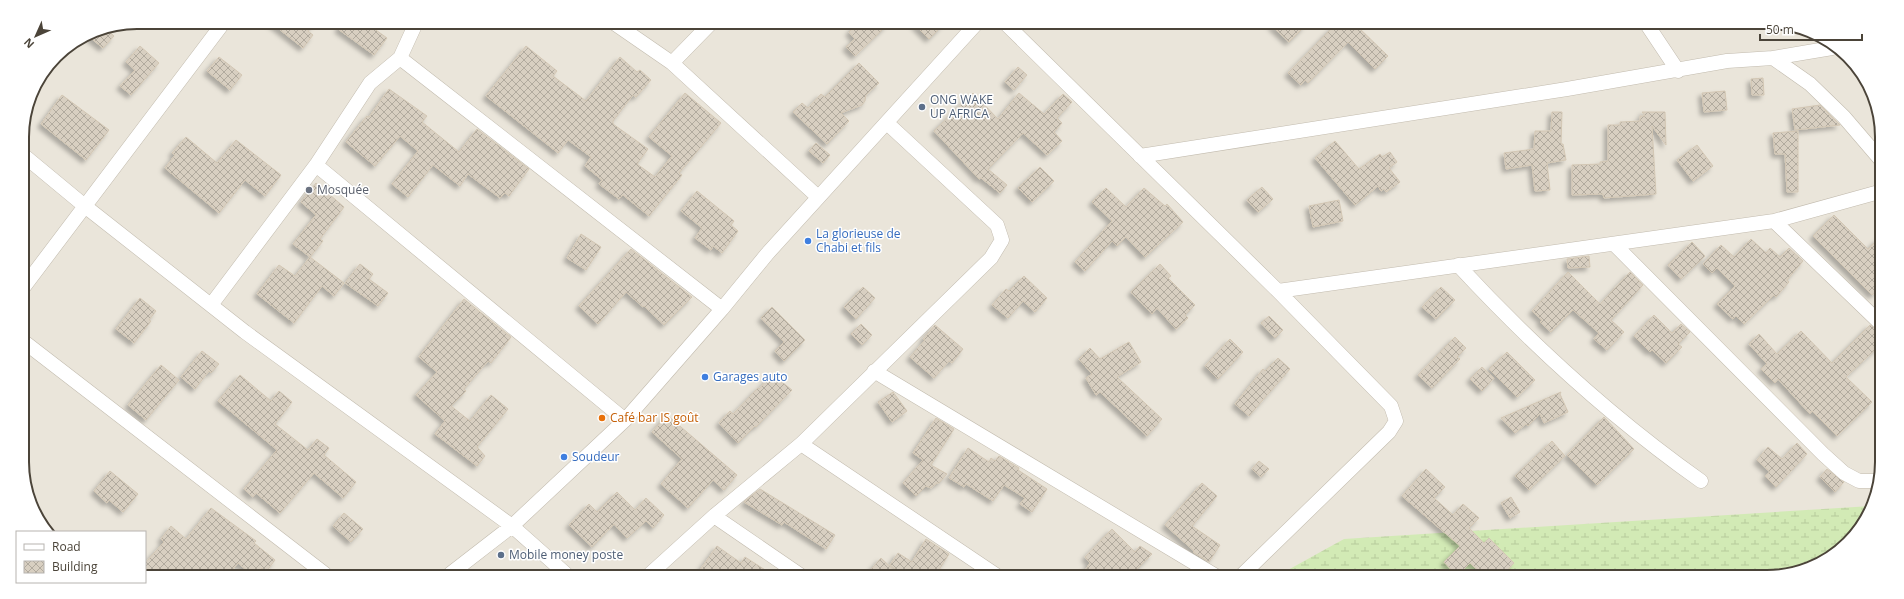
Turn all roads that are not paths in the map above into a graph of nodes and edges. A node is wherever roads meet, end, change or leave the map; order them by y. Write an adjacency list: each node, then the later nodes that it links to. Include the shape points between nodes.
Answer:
1 (219, 29): 20 (street)
2 (413, 29): 9 (street)
3 (622, 29): 11 (street)
4 (705, 29): 11 (street)
5 (972, 29): 13 (street)
6 (1011, 29): 15 (street)
7 (1650, 29): 12 (street)
8 (1829, 49): 10 (street)
9 (400, 58): 17 (street, via 370,83); 27 (street)
10 (1773, 58): 12 (street, via 1727,61); 14 (street, via 1816,90 1844,117)
11 (672, 64): 19 (street)
12 (1678, 70): 15 (street)
13 (887, 123): 19 (street); 30 (street, via 997,225 1002,240 992,258)
14 (1875, 153)
15 (1140, 156): 25 (street)
16 (29, 160): 20 (street)
17 (316, 165): 26 (street); 31 (street)
18 (1875, 193): 21 (street)
19 (818, 197): 27 (street)
20 (86, 207): 24 (street); 26 (street)
21 (1774, 221): 22 (street); 28 (street)
22 (1614, 244): 23 (street); 34 (street, via 1823,454 1844,473 1859,481)
23 (1458, 265): 25 (street); 33 (street, via 1502,313 1574,380 1631,428)
24 (29, 280)
25 (1278, 291): 44 (street, via 1391,406 1396,421 1389,432)
26 (211, 305): 36 (street)
27 (722, 309): 31 (street)
28 (1875, 318)
29 (29, 346): 37 (street)
30 (874, 371): 32 (street); 43 (street)
31 (625, 420): 36 (street)
32 (801, 444): 35 (street); 42 (street)
33 (1701, 480)
34 (1873, 481)
35 (714, 516): 40 (street); 41 (street)
36 (512, 526): 38 (street); 39 (street)
37 (320, 570)
38 (455, 570)
39 (562, 570)
40 (654, 570)
41 (793, 570)
42 (989, 570)
43 (1206, 570)
44 (1247, 570)

